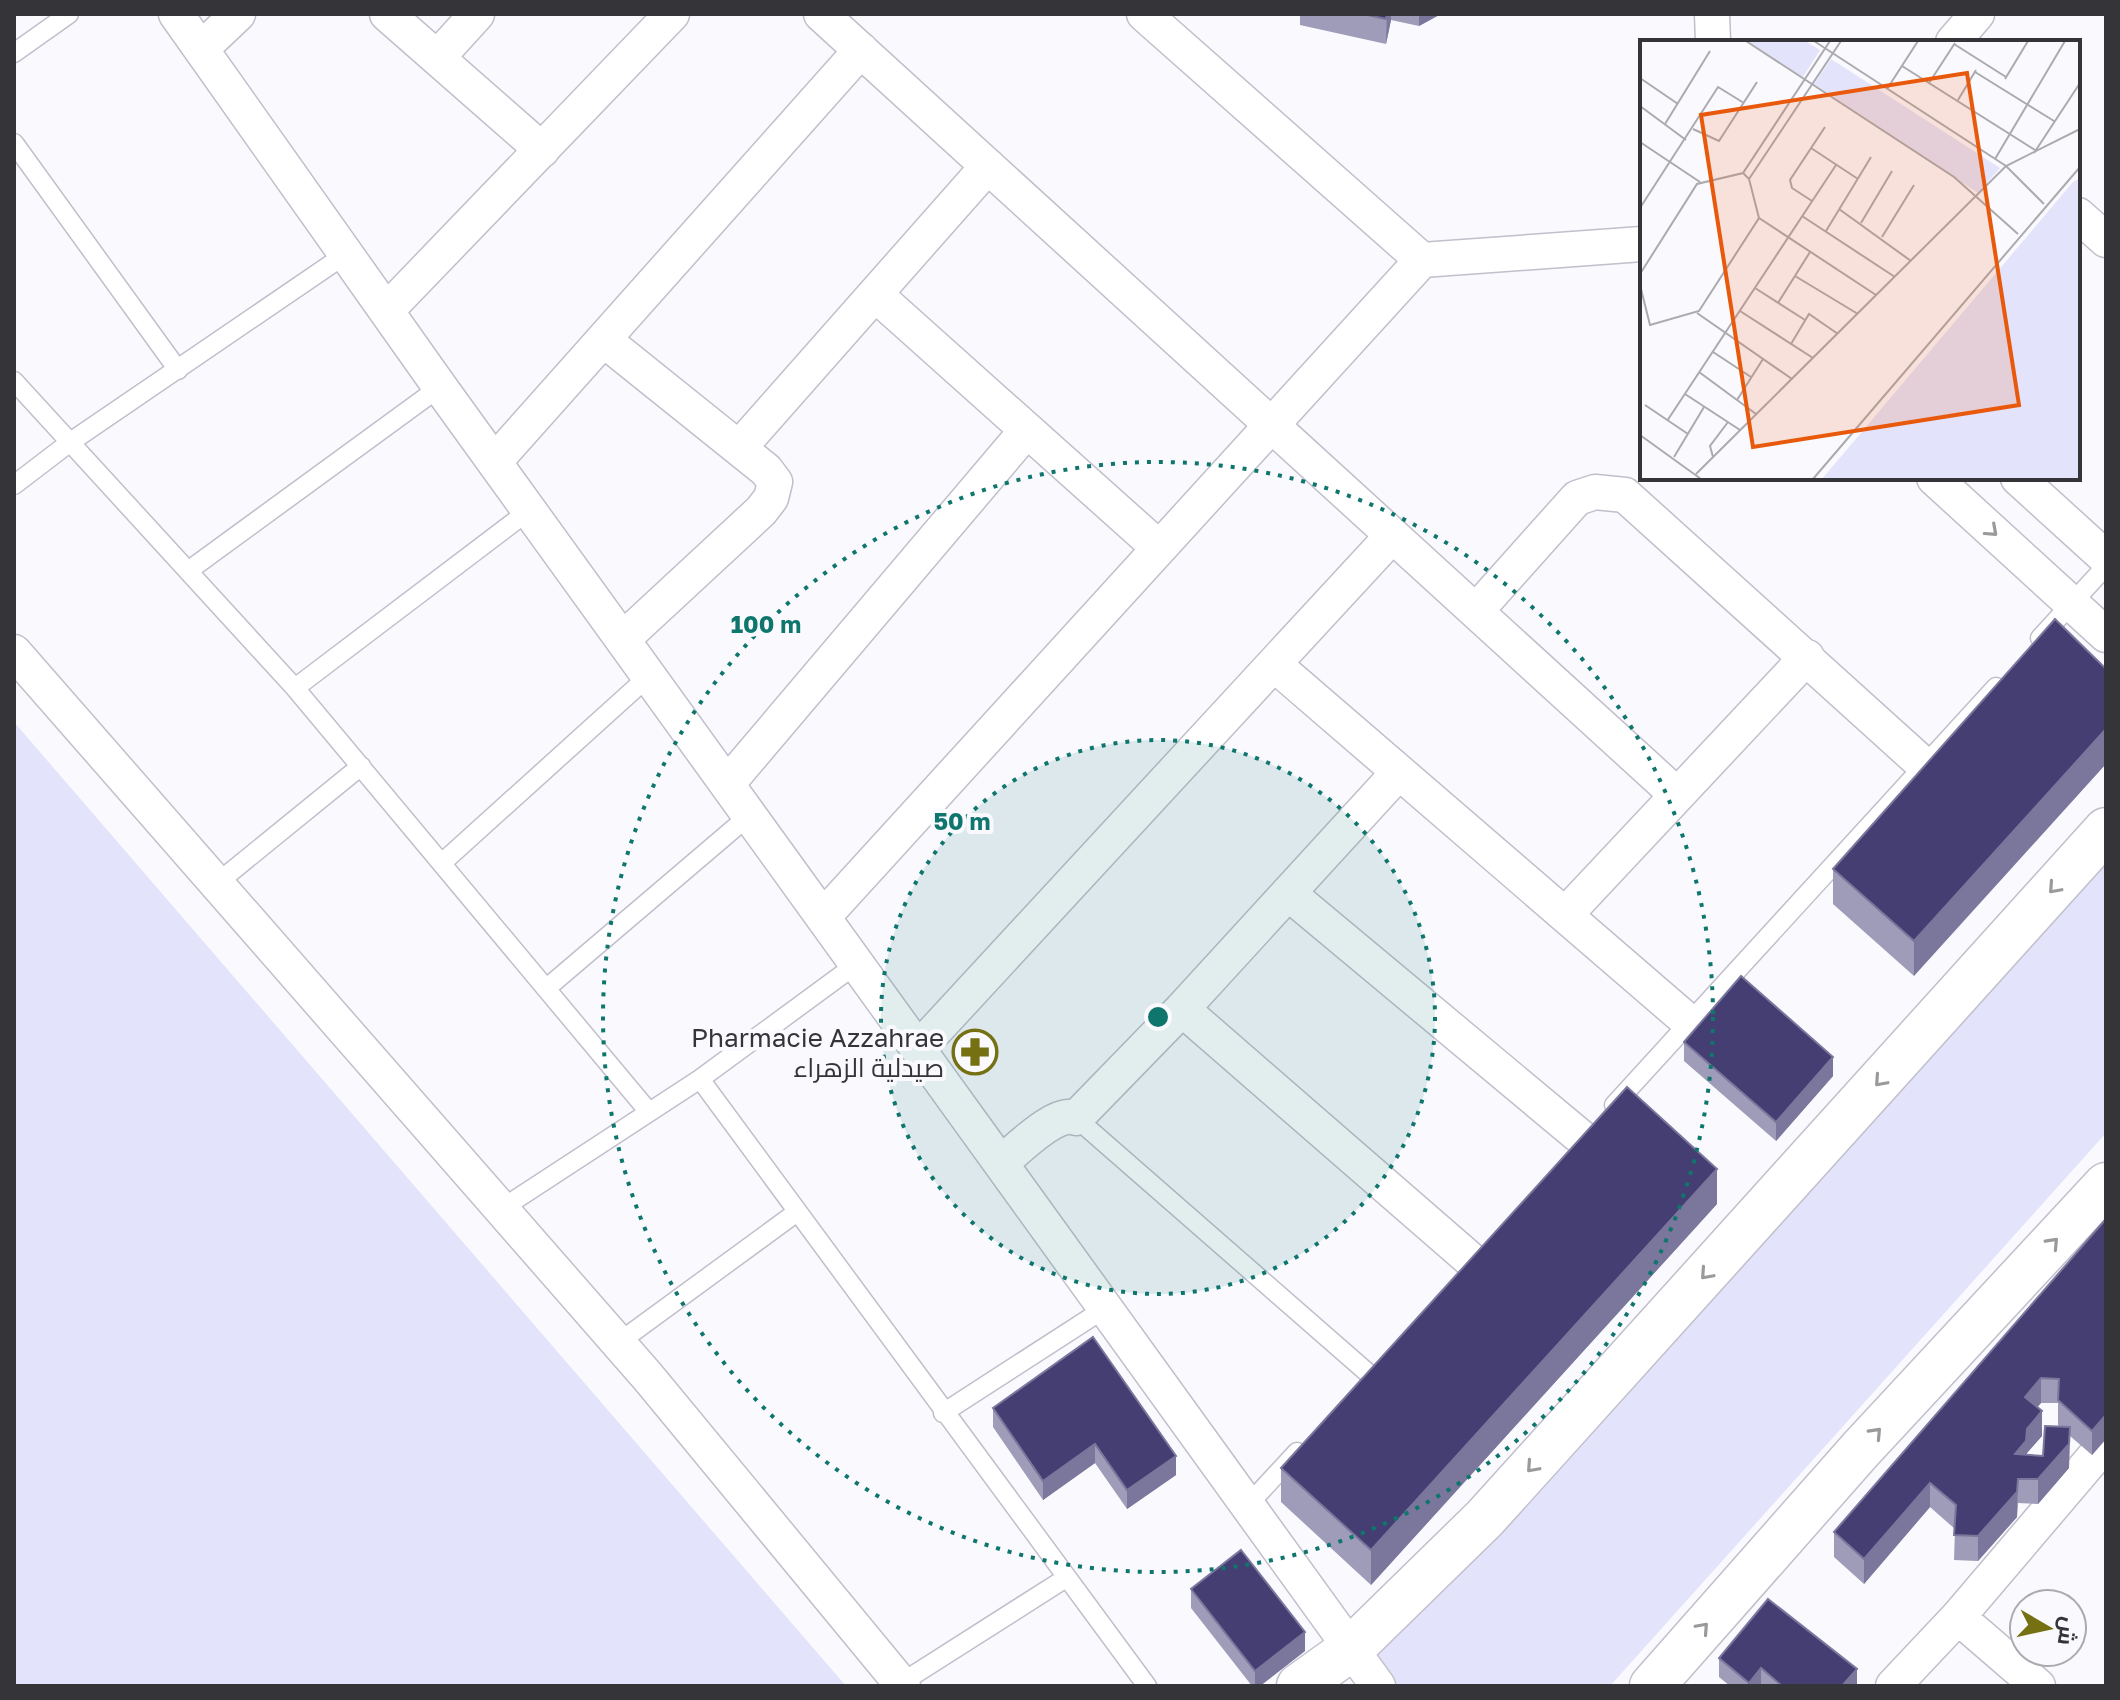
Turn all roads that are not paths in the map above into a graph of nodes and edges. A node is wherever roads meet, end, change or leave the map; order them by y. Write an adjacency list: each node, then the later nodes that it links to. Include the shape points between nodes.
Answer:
1 (69, 14): 15 (lane)
2 (176, 14): 13 (street)
3 (238, 14): 13 (street)
4 (387, 14): 16 (street)
5 (477, 14): 16 (street)
6 (672, 14): 18 (street)
7 (821, 14): 14 (street)
8 (1144, 14): 24 (street)
9 (1712, 14): 11 (street)
10 (1977, 14): 12 (street)
11 (1713, 40)
12 (1955, 40)
13 (201, 49): 23 (street)
14 (861, 50): 19 (street); 27 (street)
15 (14, 53)
16 (437, 58): 18 (street)
17 (14, 143): 28 (lane)
18 (542, 150): 26 (street)
19 (988, 166): 25 (street); 31 (street)
20 (2080, 217): 21 (street)
21 (2106, 240)
22 (1640, 244): 24 (street)
23 (346, 254): 26 (street); 28 (lane)
24 (1422, 260): 31 (street)
25 (876, 295): 32 (street); 34 (street)
26 (388, 309): 30 (street)
27 (604, 340): 34 (street); 35 (street)
28 (178, 370): 33 (lane)
29 (14, 381): 33 (lane)
30 (440, 387): 35 (street); 44 (lane)
31 (1270, 424): 40 (street); 41 (street)
32 (1027, 430): 41 (street); 59 (street)
33 (69, 443): 38 (lane); 44 (lane)
34 (739, 448): 48 (street, via 772,476 771,498)
35 (496, 460): 39 (street)
36 (1936, 480): 45 (street, one-way to 45)
37 (2020, 480): 42 (street)
38 (14, 485)
39 (531, 509): 48 (street); 55 (lane)
40 (1392, 536): 46 (street); 52 (street)
41 (1159, 548): 67 (street)
42 (2106, 558)
43 (2106, 566): 45 (lane)
44 (188, 571): 55 (lane)
45 (2072, 603): 47 (street); 49 (lane)
46 (1476, 611): 51 (street, via 1577,498 1611,491 1625,495); 60 (street)
47 (2106, 635)
48 (624, 638): 54 (street)
49 (2030, 649)
50 (14, 652): 64 (street)
51 (1807, 657): 56 (street); 60 (street)
52 (1275, 665): 58 (street); 72 (street)
53 (2009, 673): 56 (lane)
54 (650, 675): 59 (street); 63 (lane)
55 (295, 688): 57 (lane)
56 (1924, 765): 71 (lane)
57 (361, 766): 63 (lane); 64 (lane)
58 (1399, 772): 65 (street); 66 (street)
59 (728, 783): 61 (street)
60 (1677, 795): 66 (street)
61 (751, 814): 67 (street); 69 (lane)
62 (2106, 830): 91 (street, one-way to 91, via 1485,1518)
63 (443, 862): 69 (lane)
64 (216, 884): 79 (street)
65 (1288, 893): 70 (street); 76 (street)
66 (1565, 915): 71 (street)
67 (824, 916): 68 (street)
68 (858, 963): 72 (street); 73 (lane)
69 (548, 987): 74 (lane)
70 (1182, 1009): 75 (street); 81 (street)
71 (1689, 1022): 76 (lane)
72 (919, 1048): 77 (street)
73 (700, 1079): 74 (lane); 80 (lane)
74 (649, 1112): 79 (lane)
75 (1076, 1118): 77 (street, via 1057,1118); 84 (lane)
76 (1588, 1133)
77 (1001, 1163): 82 (street)
78 (2104, 1190): 96 (street, one-way to 78, via 1861,1449)
79 (501, 1209): 83 (street)
80 (797, 1212): 83 (lane); 85 (lane)
81 (1472, 1261)
82 (1104, 1309): 85 (lane); 88 (street)
83 (618, 1343): 92 (street)
84 (1369, 1374)
85 (943, 1413): 89 (lane)
86 (1308, 1440): 88 (lane)
87 (2102, 1455): 90 (street)
88 (1247, 1506): 91 (street)
89 (1066, 1578): 92 (lane); 93 (lane)
90 (1958, 1617): 97 (street); 98 (street)
91 (1352, 1648): 94 (street); 95 (street)
92 (902, 1684)
93 (1147, 1686)
94 (1299, 1686)
95 (1378, 1686)
96 (1652, 1686)
97 (1893, 1686)
98 (2038, 1686)

